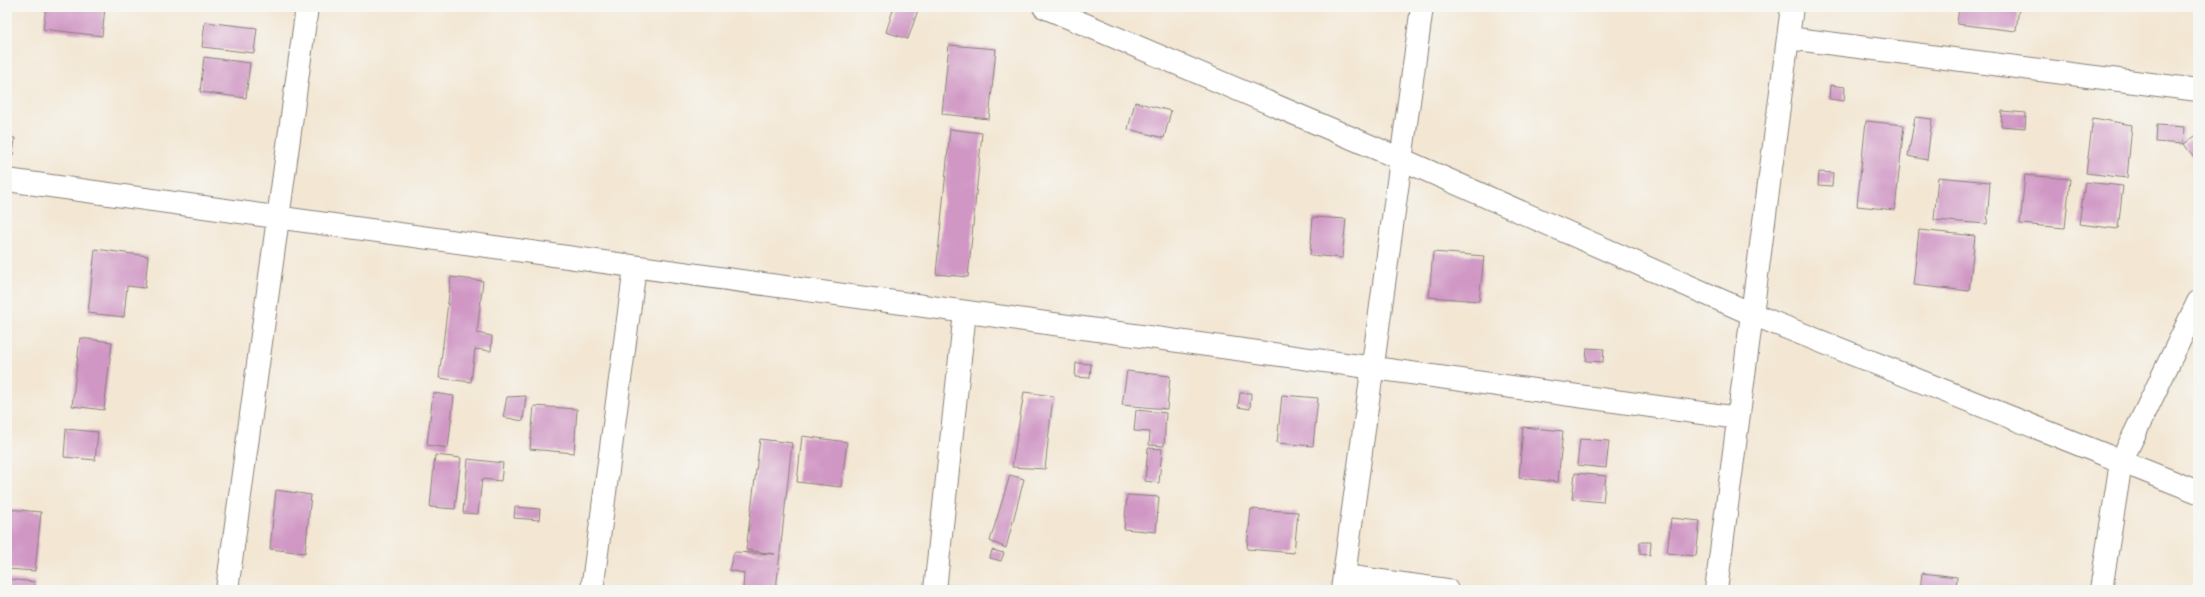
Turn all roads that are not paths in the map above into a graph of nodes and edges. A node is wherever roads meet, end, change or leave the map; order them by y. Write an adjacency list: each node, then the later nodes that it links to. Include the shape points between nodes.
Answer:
1 (307, 7): 9 (street)
2 (1044, 7): 7 (street)
3 (1422, 7): 7 (street)
4 (1792, 7): 5 (street)
5 (1788, 38): 6 (street); 13 (street)
6 (2198, 90)
7 (1401, 159): 13 (street); 14 (street)
8 (7, 180): 9 (street)
9 (278, 217): 10 (street); 19 (street)
10 (634, 267): 12 (street); 20 (street)
11 (2198, 302): 16 (street)
12 (965, 312): 14 (street); 21 (street)
13 (1752, 314): 15 (street); 16 (street)
14 (1372, 368): 15 (street); 18 (street)
15 (1738, 418): 23 (street)
16 (2121, 462): 17 (street); 24 (street)
17 (2198, 492)
18 (1343, 583): 22 (street)
19 (227, 590)
20 (592, 590)
21 (935, 590)
22 (1447, 590)
23 (1716, 590)
24 (2101, 590)

